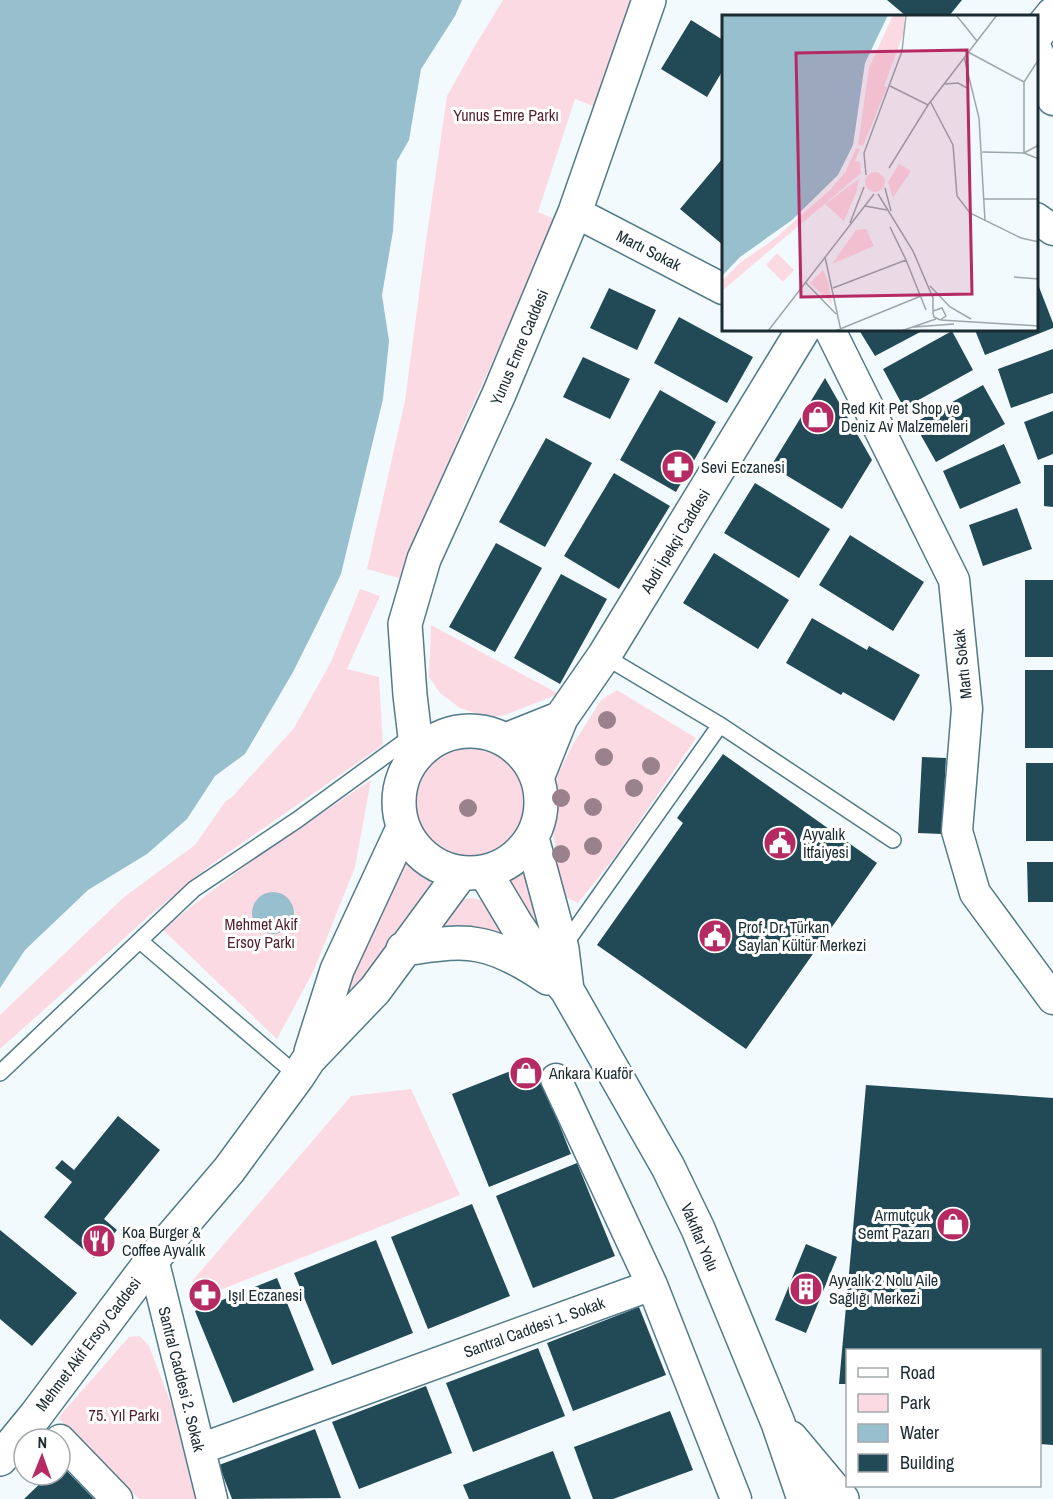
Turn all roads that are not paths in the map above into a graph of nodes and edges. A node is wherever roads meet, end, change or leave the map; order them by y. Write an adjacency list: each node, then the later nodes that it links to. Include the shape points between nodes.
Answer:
1 (649, 0): 6 (main road, Yunus Emre Caddesi)
2 (1053, 14): 3 (main road)
3 (1038, 33)
4 (1038, 53): 5 (street)
5 (1053, 100)
6 (575, 212): 9 (street, Martı Sokak); 13 (main road, Yunus Emre Caddesi, via 500,394 424,559 405,624)
7 (1038, 219): 8 (street)
8 (1053, 230)
9 (722, 288)
10 (802, 332): 12 (main road, Abdi İpekçi Caddesi)
11 (831, 332): 28 (street, Martı Sokak, via 954,580 967,709 957,831 975,893)
12 (604, 656): 14 (main road, Abdi İpekçi Caddesi); 15 (lane)
13 (410, 694): 16 (main road); 18 (main road, Yunus Emre Caddesi)
14 (561, 718): 17 (main road); 19 (main road, Abdi İpekçi Caddesi)
15 (720, 725): 22 (lane); 26 (lane)
16 (454, 733): 17 (main road, via 476,731); 18 (main road)
17 (506, 740): 19 (main road, via 528,761)
18 (416, 744): 20 (main road, via 400,789); 24 (lane, via 194,889)
19 (537, 778): 21 (main road, via 542,798 540,819)
20 (403, 828): 23 (main road, via 426,859 442,868); 29 (main road, via 337,970)
21 (532, 838): 23 (main road, via 520,854 504,865); 26 (main road, Vakıflar Yolu)
22 (893, 840)
23 (473, 873): 25 (main road); 27 (main road, Vakıflar Yolu)
24 (140, 941): 29 (lane); 30 (lane)
25 (404, 949): 27 (main road, Vakıflar Yolu, via 479,945 518,959); 29 (main road, via 375,990)
26 (562, 949): 27 (main road, Vakıflar Yolu)
27 (567, 990): 35 (main road, Vakıflar Yolu, via 668,1167 698,1229)
28 (1053, 999)
29 (303, 1068): 32 (main road, Mehmet Akif Ersoy Caddesi, via 229,1170)
30 (0, 1073)
31 (556, 1079): 33 (street)
32 (153, 1259): 34 (main road, Mehmet Akif Ersoy Caddesi); 37 (street, Santral Caddesi 2. Sokak)
33 (652, 1285): 37 (street, Santral Caddesi 1. Sokak); 42 (street)
34 (36, 1415): 36 (street); 39 (main road, Mehmet Akif Ersoy Caddesi)
35 (778, 1423): 43 (main road, Vakıflar Yolu); 44 (main road)
36 (48, 1427)
37 (200, 1449): 41 (street, Santral Caddesi 2. Sokak)
38 (72, 1452): 40 (street)
39 (0, 1459)
40 (117, 1499)
41 (212, 1499)
42 (736, 1499)
43 (804, 1499)
44 (842, 1499)

